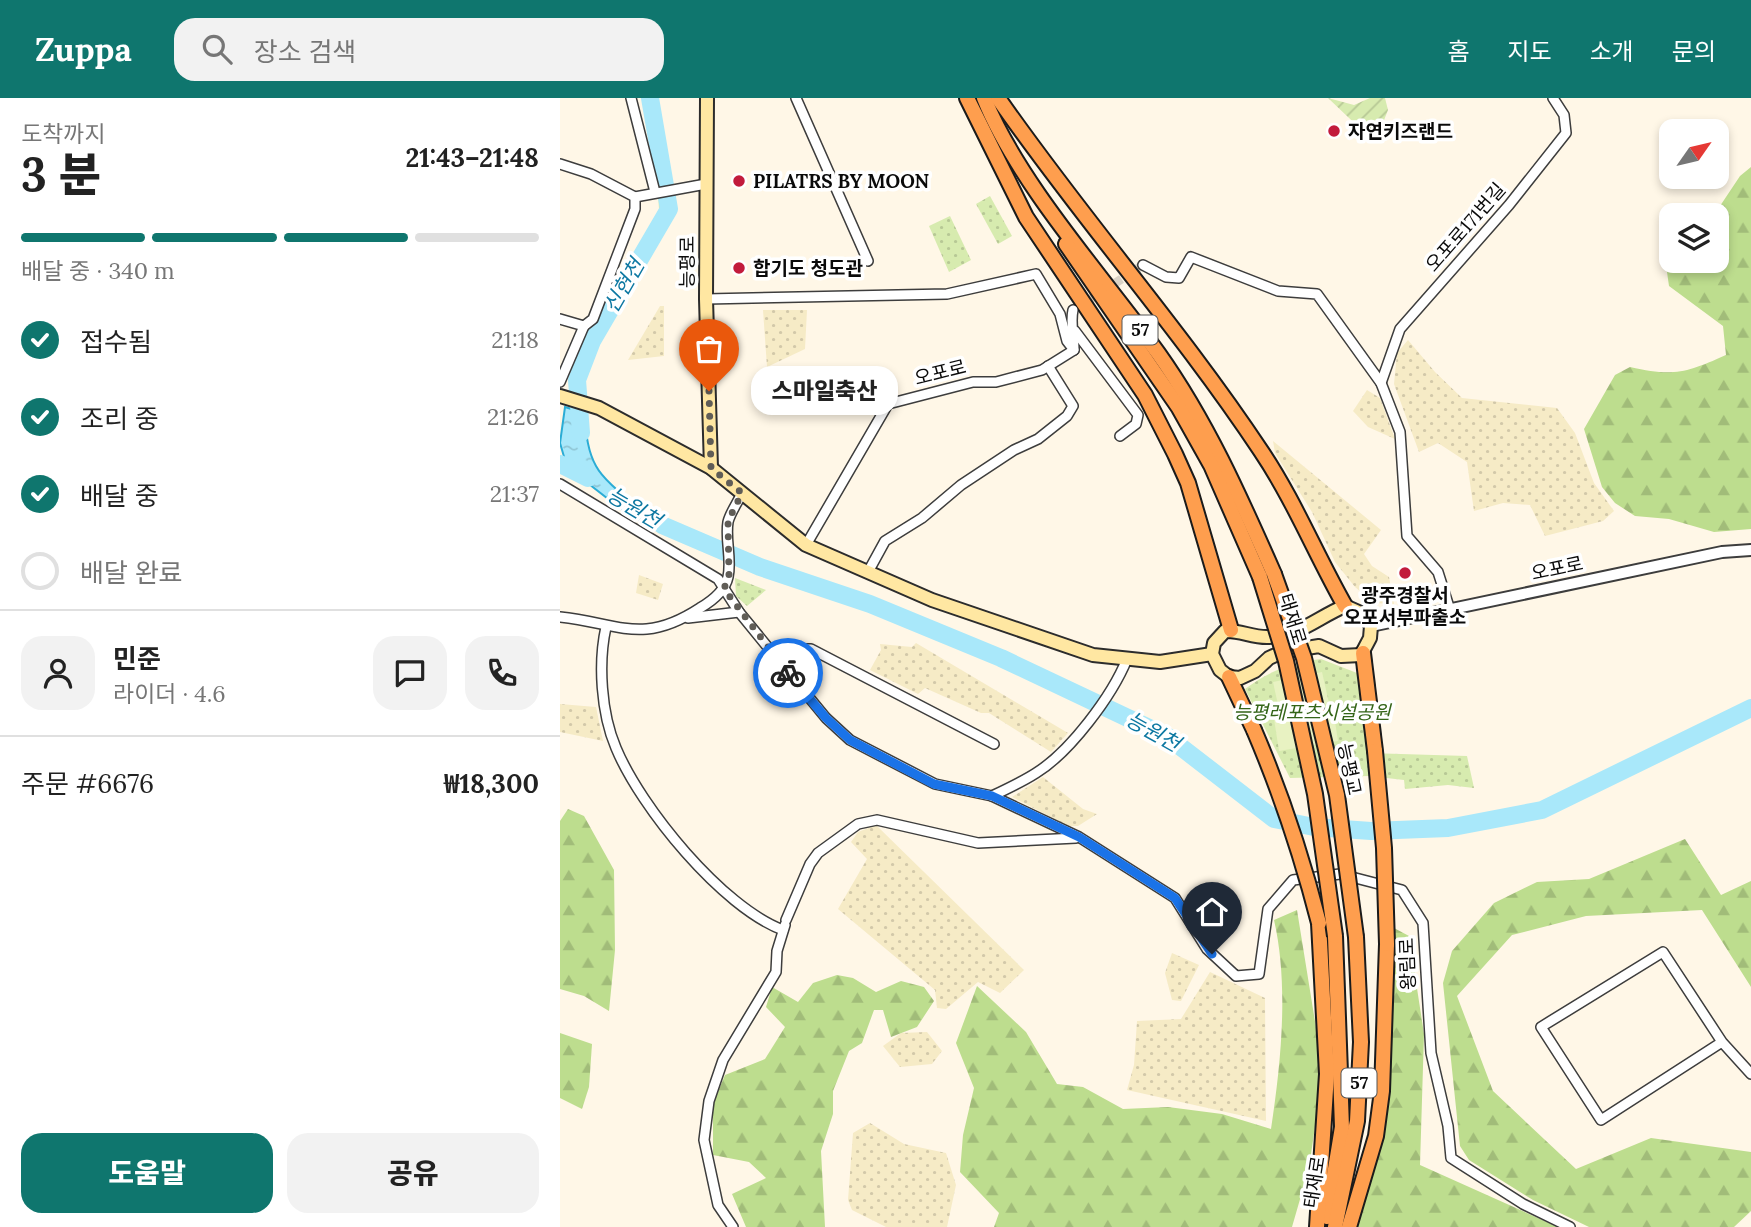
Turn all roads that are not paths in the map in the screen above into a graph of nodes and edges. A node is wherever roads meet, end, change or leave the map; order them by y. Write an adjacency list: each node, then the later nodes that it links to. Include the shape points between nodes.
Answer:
1 (631, 98): 11 (street)
2 (707, 98): 10 (main road, 능평로)
3 (796, 98): 13 (street)
4 (967, 98): 41 (highway, via 1026,218 1145,395 1175,454 1188,483)
5 (975, 98): 32 (highway, 태재로 / 57, via 1027,188 1179,408)
6 (985, 98): 32 (highway, 태재로 / 57, via 1035,186 1188,398 1224,460)
7 (998, 98): 34 (highway, via 1192,351 1263,454)
8 (1553, 98): 23 (street, 오포로171번길, via 1564,115 1566,134 1400,329)
9 (560, 164): 12 (street)
10 (706, 184): 11 (street); 15 (main road, 능평로)
11 (657, 192): 12 (street)
12 (635, 197): 18 (street, via 635,209 593,319)
13 (868, 261)
14 (1143, 265): 23 (street, via 1179,278 1191,257 1278,290 1317,294)
15 (706, 299): 20 (street, via 947,295 1036,274 1060,314); 26 (main road, 능평로)
16 (1073, 310): 19 (street, via 1070,321)
17 (560, 319): 18 (street)
18 (584, 326): 22 (street)
19 (1075, 331): 20 (street); 25 (street, via 1138,415 1136,424)
20 (1074, 350): 21 (street, 오포로)
21 (1048, 366): 29 (street, 오포로, via 996,382 973,382 888,404); 31 (street, via 1073,406 1067,416 885,541)
22 (560, 383)
23 (1381, 383): 35 (street, via 1400,432 1407,536 1438,572)
24 (560, 396): 26 (main road, via 598,408)
25 (1120, 436)
26 (711, 468): 28 (main road)
27 (560, 484): 33 (street, 왕림로, via 718,579)
28 (742, 493): 29 (main road); 33 (street, via 728,524 729,575)
29 (806, 545): 31 (main road)
30 (1751, 550): 35 (street, 오포로, via 1722,552)
31 (868, 572): 44 (main road, via 932,600 1093,655)
32 (1267, 576): 51 (highway, 능평교 / 57, bridge, via 1304,658 1337,795); 56 (highway, 태재로 / 57, bridge, via 1315,794 1335,936 1342,1127)
33 (724, 589): 36 (street, 왕림로); 38 (street)
34 (1345, 606): 40 (main road, via 1363,614); 41 (main road, via 1304,630 1268,638)
35 (1450, 610): 40 (street, 오포로)
36 (739, 612): 38 (street); 45 (street, 왕림로)
37 (560, 617): 39 (street)
38 (683, 619): 39 (street, via 642,630)
39 (606, 626): 50 (street, via 602,663 606,706 615,747 638,789 711,880 760,920)
40 (1371, 626): 42 (main road)
41 (1231, 630): 43 (main road, via 1214,643)
42 (1363, 653): 46 (main road, via 1341,656 1319,646 1282,652 1255,671); 58 (highway, bridge, via 1384,848 1387,944 1376,1136)
43 (1212, 654): 44 (main road, via 1160,662); 46 (main road)
44 (1126, 659): 48 (street, via 1117,684 1069,743 1038,773)
45 (784, 667): 47 (street, via 798,649 811,649); 48 (street, 왕림로, via 850,740 934,784)
46 (1229, 677): 55 (highway, bridge, via 1280,791 1319,923 1326,1074)
47 (994, 744)
48 (992, 796): 49 (street, 왕림로)
49 (1079, 837): 50 (street, via 978,843 877,820 858,824 810,864); 59 (street, 왕림로, via 1175,898 1207,949 1236,975 1259,974 1268,909 1293,880 1340,874 1402,890 1423,923 1431,1053 1451,1158 1523,1204)
50 (786, 923): 54 (street, via 776,972 723,1060 709,1101 704,1140 718,1205)
51 (1356, 937): 57 (highway, 태재로 / 57, via 1357,1121)
52 (1722, 1042): 52 (street, via 1663,952 1541,1027 1601,1120); 53 (street)
53 (1751, 1074)
54 (733, 1227)
55 (1317, 1227)
56 (1326, 1227)
57 (1335, 1227)
58 (1349, 1227)
59 (1570, 1227)

